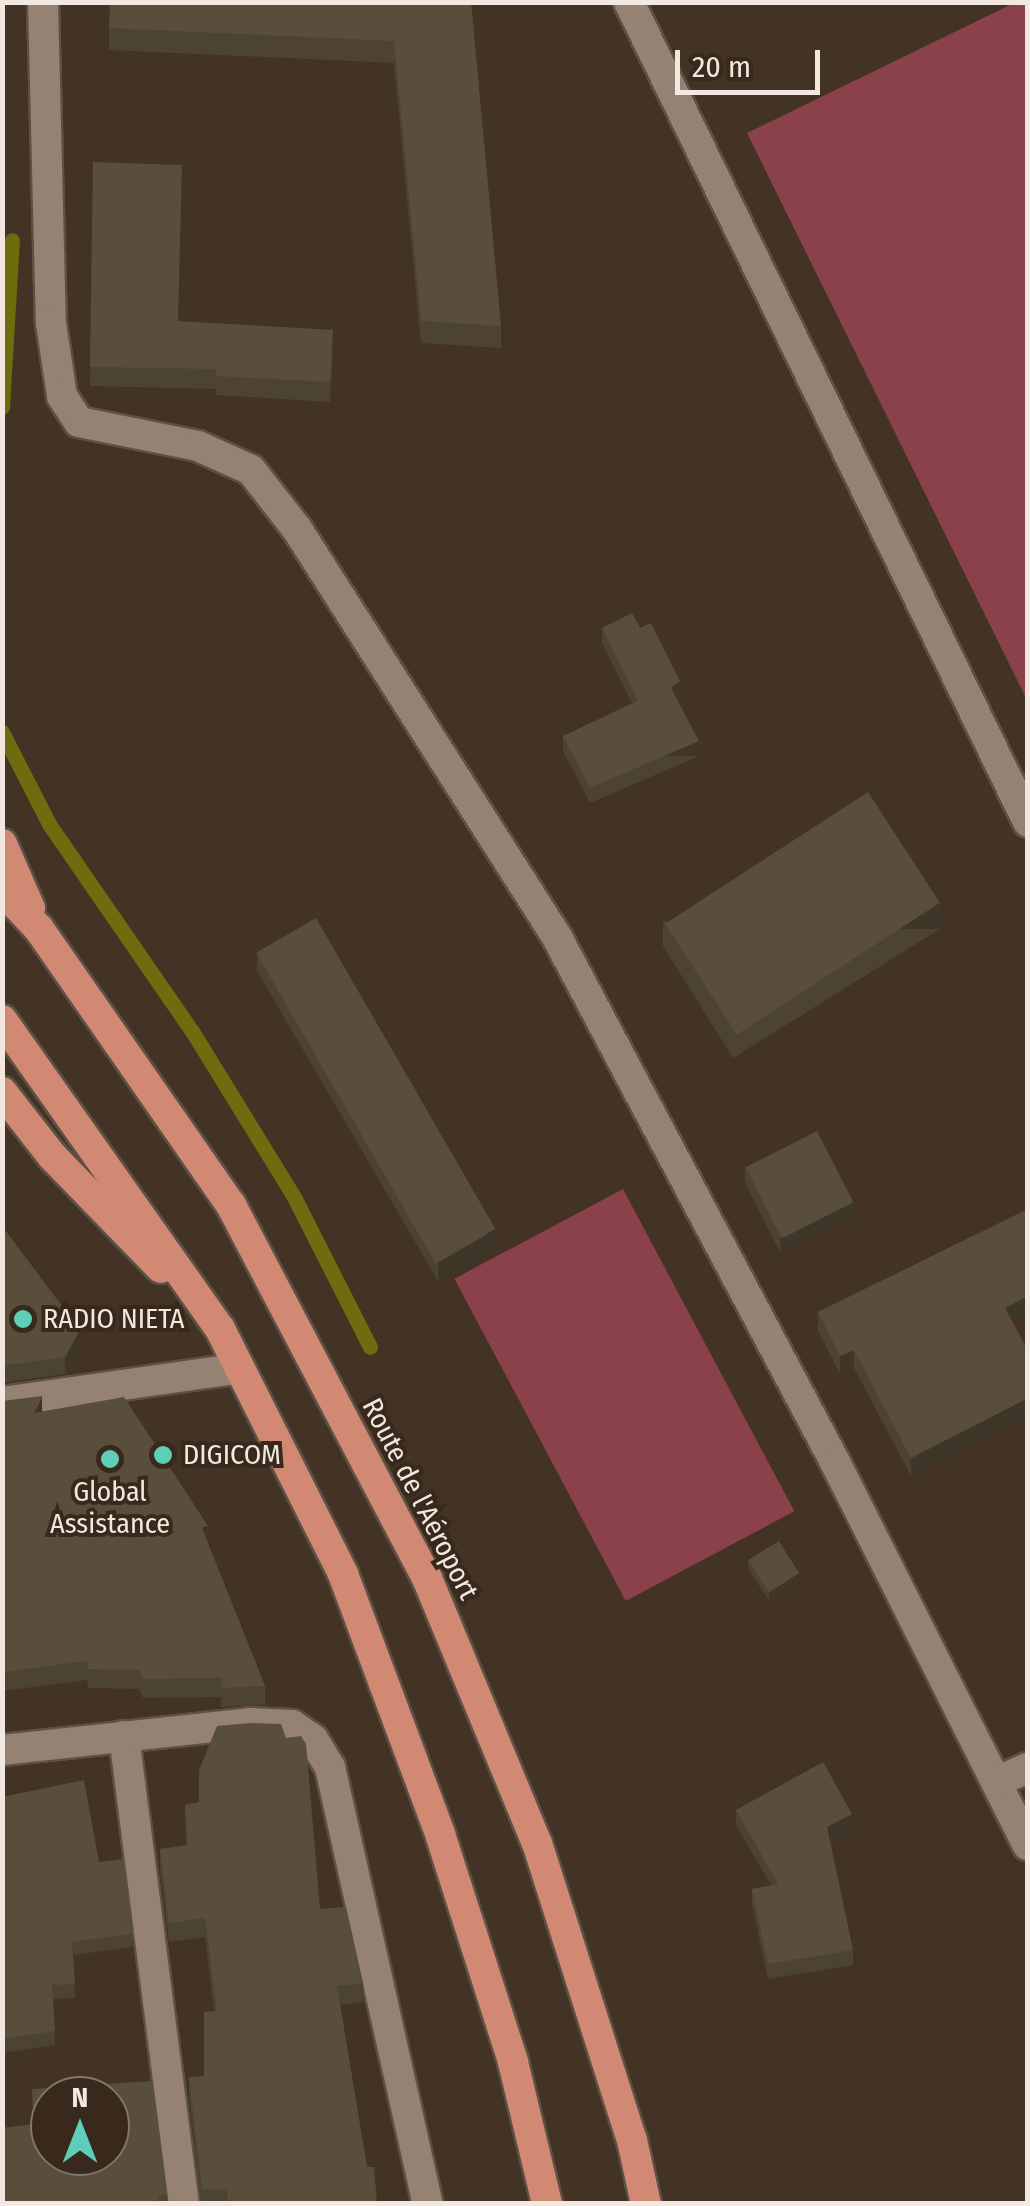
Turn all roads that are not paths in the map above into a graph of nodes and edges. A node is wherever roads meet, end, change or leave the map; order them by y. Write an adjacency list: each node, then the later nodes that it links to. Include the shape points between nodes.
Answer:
1 (43, 2): 15 (street, via 51,322 62,396 79,422 198,446 251,470 297,529 559,941)
2 (629, 2): 3 (street)
3 (1028, 822)
4 (2, 844): 6 (highway)
5 (2, 890): 6 (highway, Route de l'Aéroport)
6 (39, 929): 20 (highway, Route de l'Aéroport, via 231,1205 427,1578 537,1843 632,2140)
7 (2, 1020): 9 (highway)
8 (2, 1092): 9 (highway, via 52,1156)
9 (220, 1329): 10 (highway)
10 (235, 1369): 11 (street); 19 (highway, via 342,1574 440,1834 513,2062)
11 (2, 1402)
12 (124, 1736): 13 (street); 17 (street); 18 (street, via 250,1723 292,1726 313,1739 330,1767)
13 (2, 1750)
14 (1028, 1768): 15 (street)
15 (996, 1782): 16 (street)
16 (1028, 1844)
17 (184, 2204)
18 (428, 2204)
19 (547, 2204)
20 (646, 2204)

